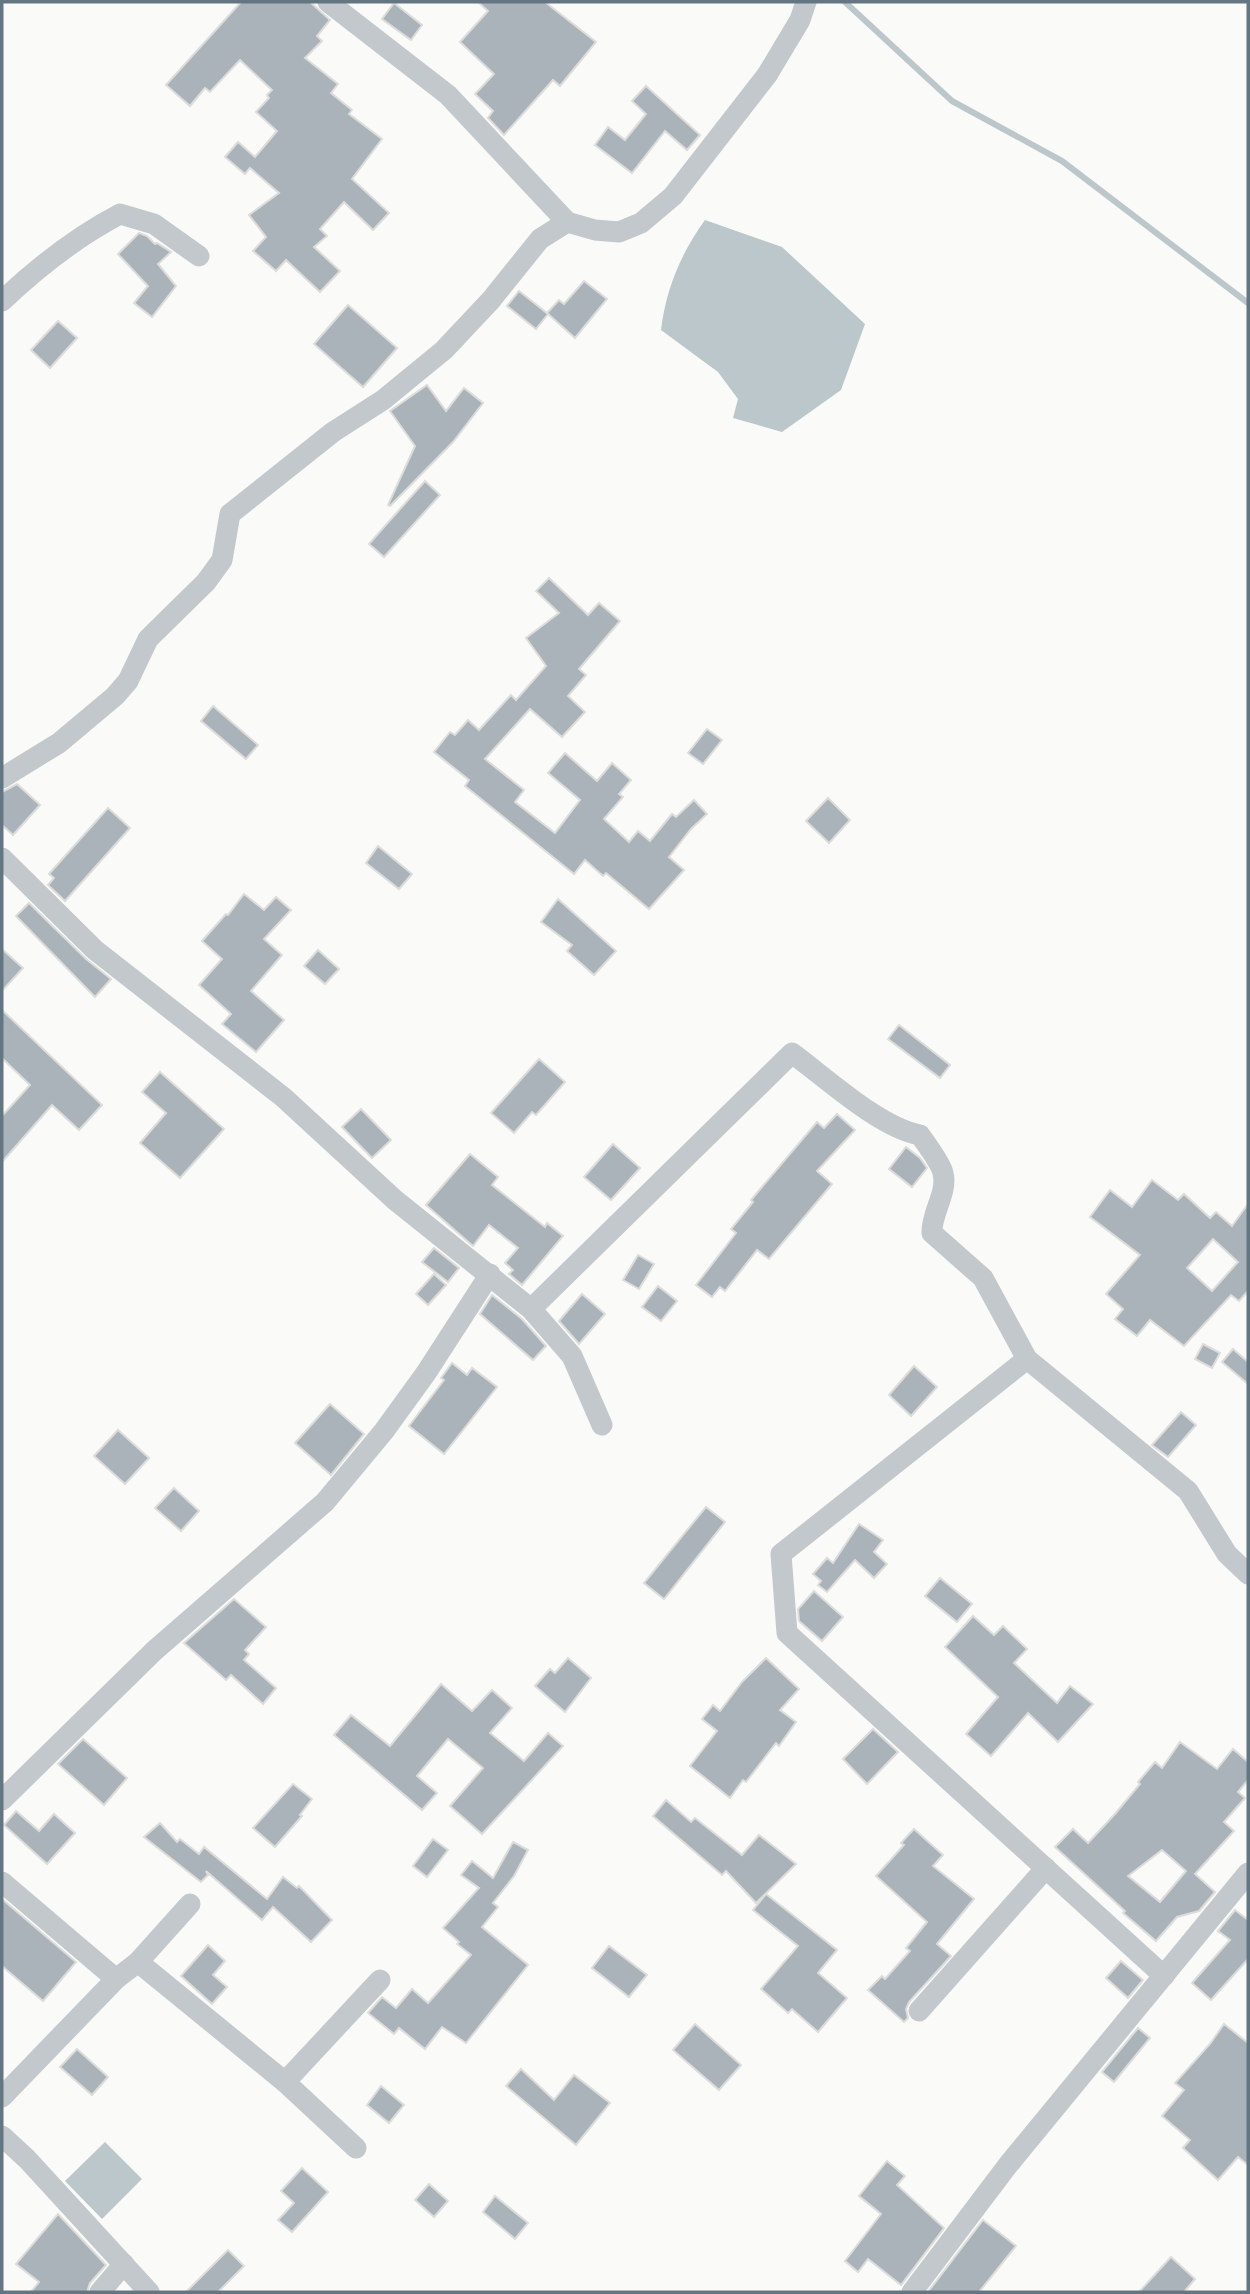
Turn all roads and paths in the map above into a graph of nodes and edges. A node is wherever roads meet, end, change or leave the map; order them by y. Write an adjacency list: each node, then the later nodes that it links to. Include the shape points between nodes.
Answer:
1 (328, 2): 3 (street, via 448,95)
2 (806, 2): 3 (street, via 767,75 673,196 641,223 619,232)
3 (567, 222): 6 (street, via 540,239 444,349 230,514 222,560 148,639 128,681 59,743)
4 (199, 256): 5 (street, via 154,224 120,214 42,264)
5 (2, 301)
6 (2, 778)
7 (2, 858): 8 (street, via 95,950 283,1097 395,1200)
8 (489, 1274): 9 (street); 13 (street, via 426,1373 325,1502 154,1651)
9 (531, 1309): 10 (street, via 792,1053 869,1111 906,1133 920,1135 943,1173 932,1233 983,1278); 11 (street, via 572,1356)
10 (1027, 1359): 12 (street, via 1188,1491 1227,1554); 14 (street, via 781,1554 787,1633)
11 (602, 1425)
12 (1248, 1574)
13 (2, 1800)
14 (1046, 1868): 19 (street); 22 (street)
15 (1248, 1873): 19 (street)
16 (2, 1882): 20 (street)
17 (190, 1904): 18 (street)
18 (138, 1962): 20 (street); 23 (street)
19 (1164, 1976): 30 (street)
20 (116, 1979): 24 (street)
21 (380, 1980): 23 (street)
22 (919, 2011)
23 (285, 2082): 26 (street)
24 (2, 2097)
25 (2, 2136): 27 (street)
26 (356, 2148)
27 (124, 2264): 28 (street); 29 (street)
28 (100, 2292)
29 (149, 2292)
30 (912, 2292)

